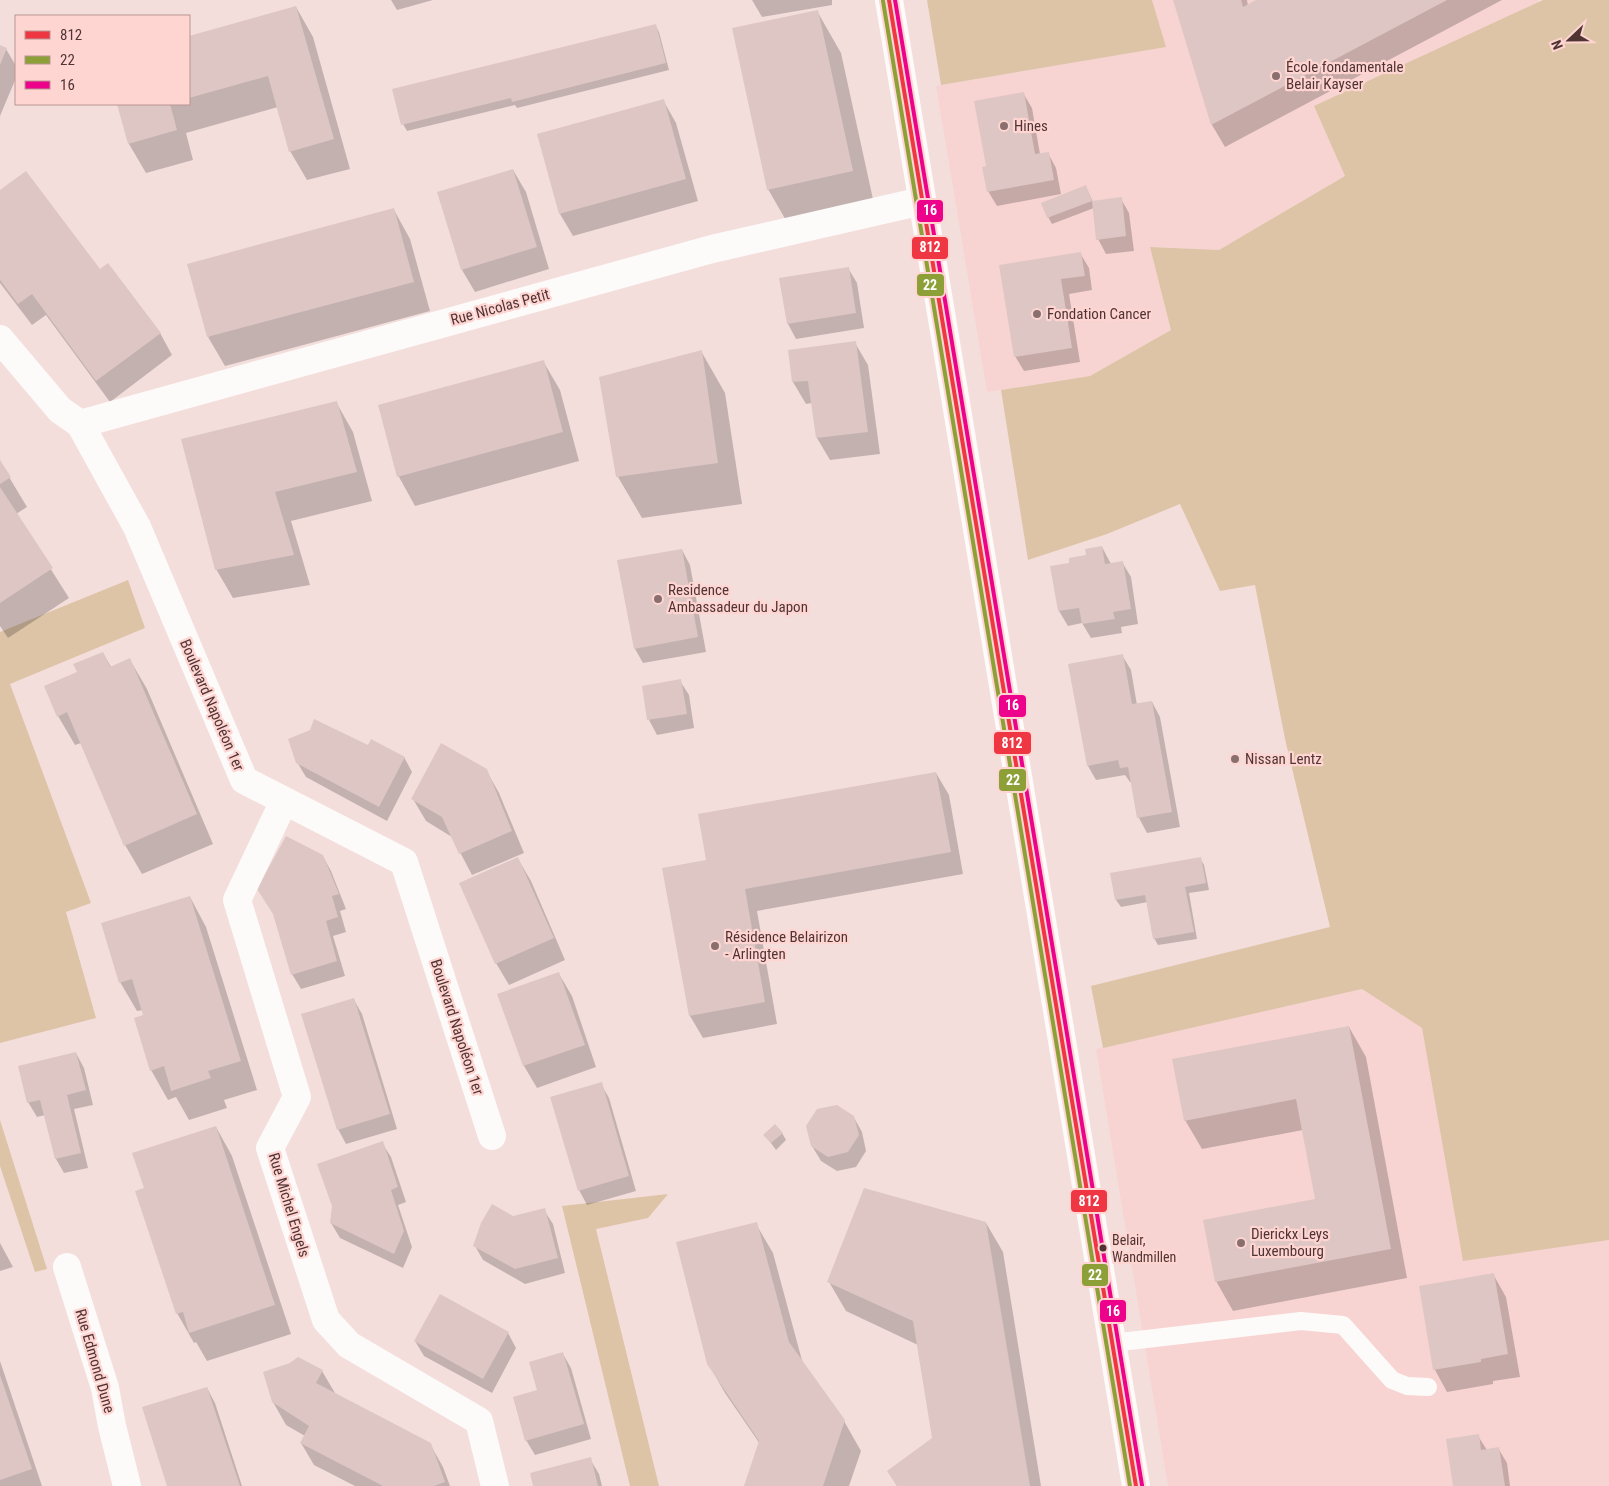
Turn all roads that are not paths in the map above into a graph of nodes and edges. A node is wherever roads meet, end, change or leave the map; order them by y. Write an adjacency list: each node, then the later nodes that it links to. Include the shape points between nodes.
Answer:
1 (889, 0): 2 (street)
2 (922, 201): 4 (street, Rue Nicolas Petit, via 712,249); 8 (street)
3 (0, 339): 4 (street, Boulevard Napoléon 1er, via 60,410)
4 (80, 424): 5 (street, Boulevard Napoléon 1er, via 137,528 244,780)
5 (284, 801): 6 (street, Boulevard Napoléon 1er, via 404,862); 11 (street, Rue Michel Engels, via 236,900 297,1097 270,1148 326,1320 349,1345 479,1421)
6 (492, 1136)
7 (67, 1266): 10 (street, Rue Edmond Dune, via 105,1388)
8 (1112, 1342): 9 (lane, via 1301,1321 1343,1325 1392,1380 1407,1386); 12 (street)
9 (1428, 1387)
10 (127, 1486)
11 (495, 1486)
12 (1136, 1486)

